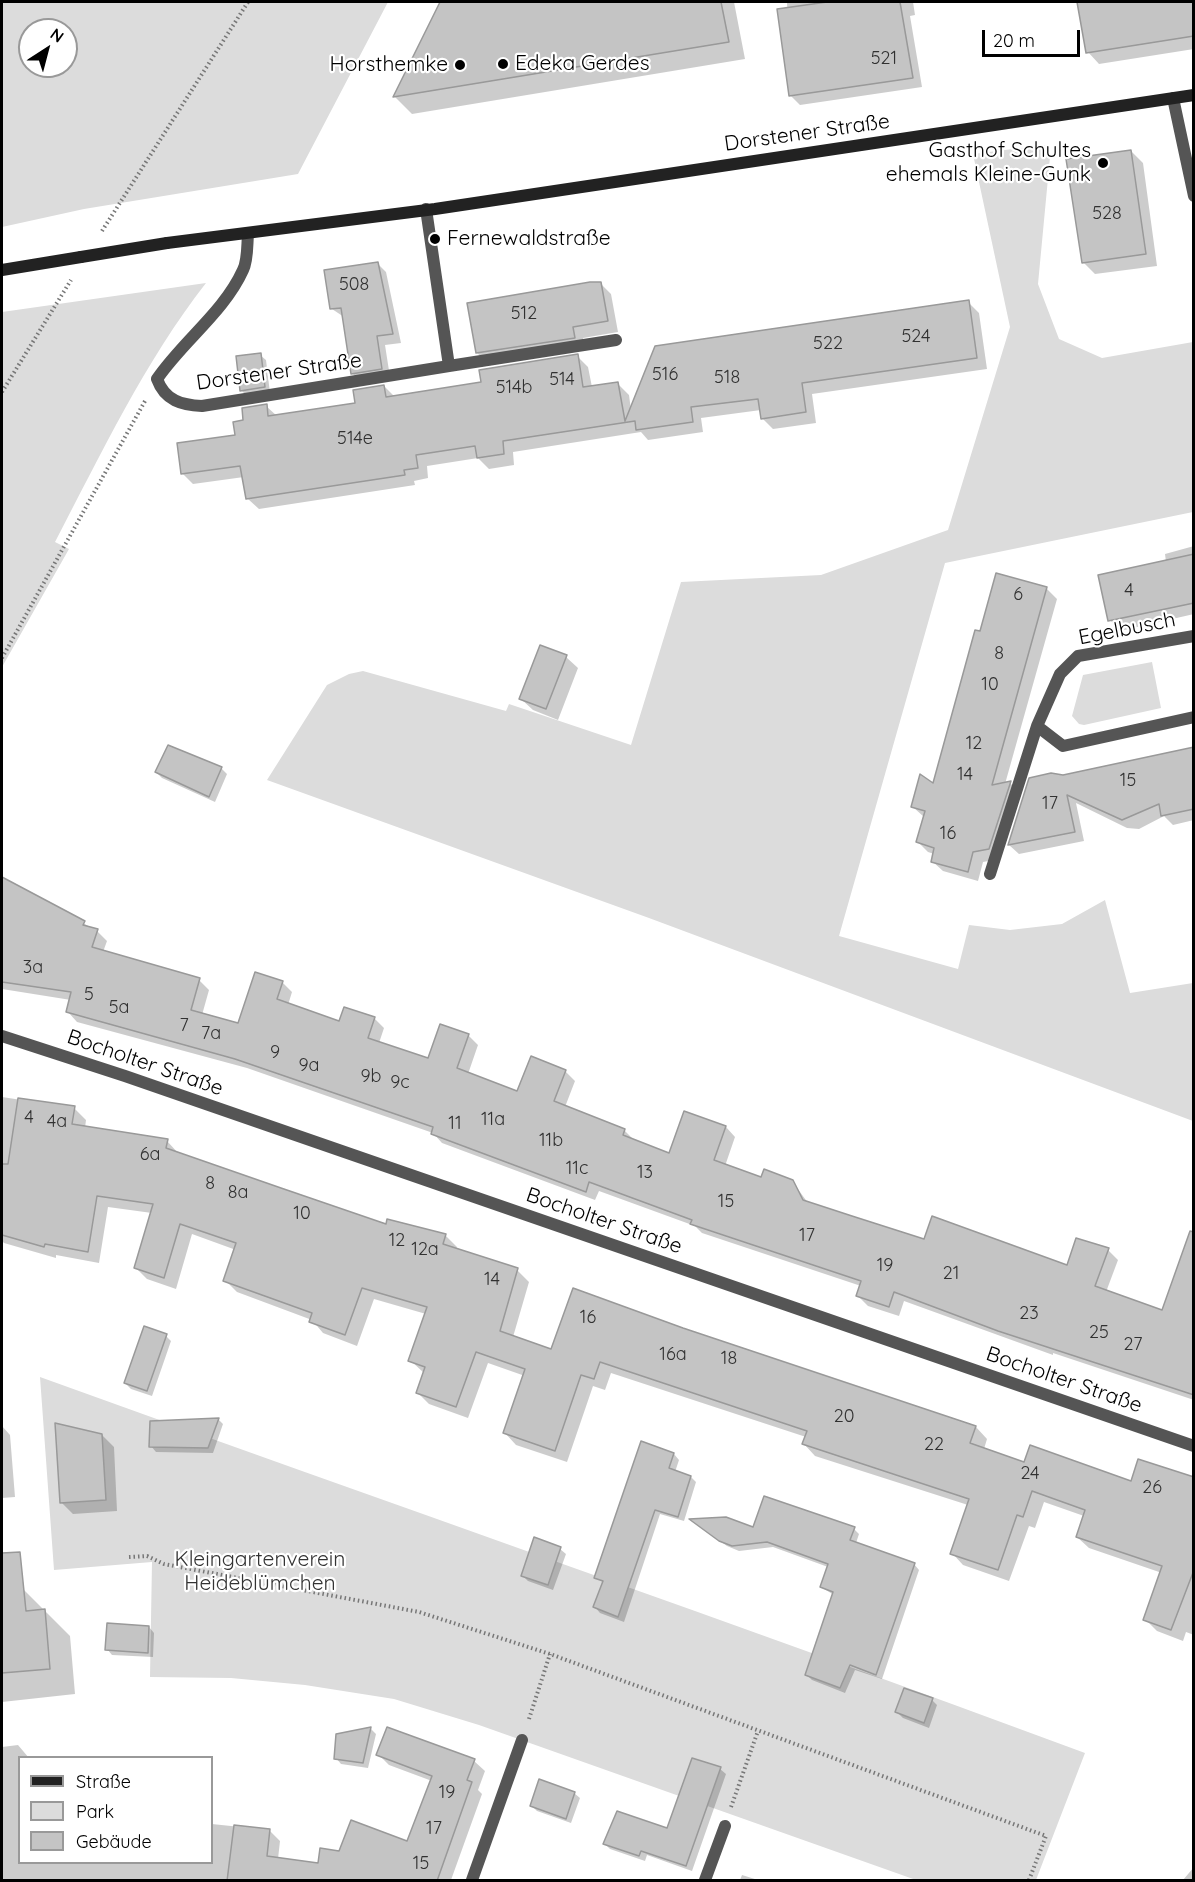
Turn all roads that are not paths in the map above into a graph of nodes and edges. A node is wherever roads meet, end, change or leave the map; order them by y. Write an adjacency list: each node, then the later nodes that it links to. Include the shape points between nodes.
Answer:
1 (1194, 95): 2 (main road, Dorstener Straße)
2 (1173, 98): 3 (street); 4 (main road, Dorstener Straße)
3 (1194, 196)
4 (426, 209): 5 (main road, Dorstener Straße); 8 (street)
5 (248, 234): 6 (main road, Dorstener Straße, bridge); 8 (street, Dorstener Straße, via 245,268 228,296 157,379 173,401 202,406)
6 (2, 270)
7 (616, 340): 8 (street, Dorstener Straße)
8 (449, 366)
9 (1194, 636): 11 (street, Egelbusch, via 1078,656 1060,674)
10 (1194, 717): 11 (street, via 1063,746)
11 (1037, 726): 12 (street, Egelbusch)
12 (990, 874)
13 (2, 1036): 14 (street, Bocholter Straße)
14 (1194, 1446)
15 (522, 1740): 17 (street)
16 (724, 1826): 18 (street)
17 (472, 1881)
18 (705, 1881)

